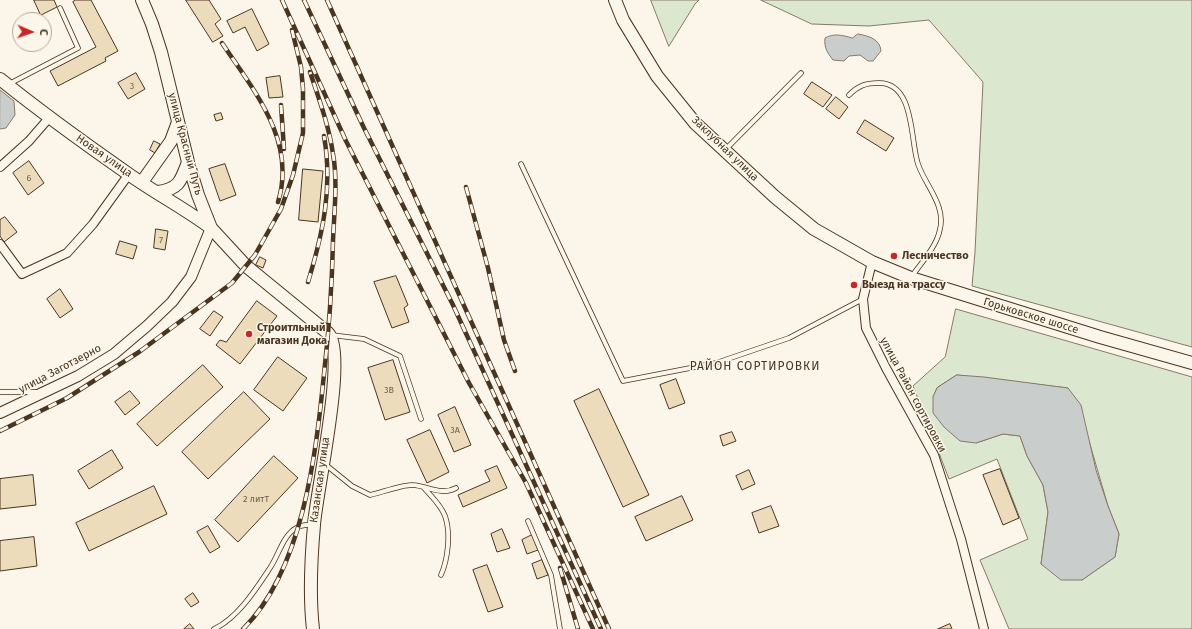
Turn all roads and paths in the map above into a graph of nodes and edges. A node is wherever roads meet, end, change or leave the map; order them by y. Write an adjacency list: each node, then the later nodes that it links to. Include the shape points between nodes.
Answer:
1 (142, 0): 8 (main road, улица Красный Путь, via 161,52)
2 (615, 0): 9 (main road, Заклубная улица, via 623,20 657,76 695,123)
3 (60, 8): 5 (lane, via 78,48)
4 (801, 73): 9 (lane)
5 (4, 82): 7 (main road, Новая улица)
6 (849, 95): 19 (lane, via 862,85 881,83 894,88 904,98 910,117 915,155 922,176 939,206 941,224 934,244)
7 (49, 118): 12 (street, via 29,141); 13 (main road, Новая улица)
8 (178, 122): 10 (main road, улица Красный Путь); 14 (main road, via 171,141)
9 (724, 151): 18 (main road, Заклубная улица, via 814,229)
10 (188, 162): 15 (main road, via 177,186); 16 (main road, улица Красный Путь)
11 (521, 164): 20 (lane, via 623,381 716,363 782,341)
12 (0, 167)
13 (129, 174): 14 (main road, Новая улица); 17 (street, via 93,224 67,253 22,274)
14 (142, 182): 15 (main road, Новая улица)
15 (158, 192): 16 (main road, Новая улица)
16 (211, 228): 21 (main road, улица Красный Путь, via 246,266); 24 (street, улица Заготзерно, via 190,277 172,302 114,354)
17 (0, 244)
18 (872, 262): 19 (main road, Горьковское шоссе); 20 (street, улица Район сортировки)
19 (911, 278): 22 (main road, Горьковское шоссе)
20 (863, 299): 36 (street, улица Район сортировки, via 866,328 934,455 961,539)
21 (330, 334): 26 (lane, via 364,339 400,356); 27 (main road, Казанская улица, via 334,341 335,367)
22 (1192, 363)
23 (0, 392): 24 (lane)
24 (44, 393): 25 (street, улица Заготзерно)
25 (0, 413)
26 (421, 419)
27 (322, 462): 28 (lane, via 352,486 370,495 412,485); 31 (main road, Казанская улица)
28 (424, 488): 29 (lane, via 450,491); 32 (lane, via 445,516 448,540)
29 (456, 488)
30 (528, 521): 35 (lane, via 551,575)
31 (314, 524): 33 (lane, via 298,527 284,541 271,567 247,600 224,624); 34 (main road, Казанская улица)
32 (442, 575)
33 (214, 629)
34 (313, 629)
35 (560, 629)
36 (984, 629)

